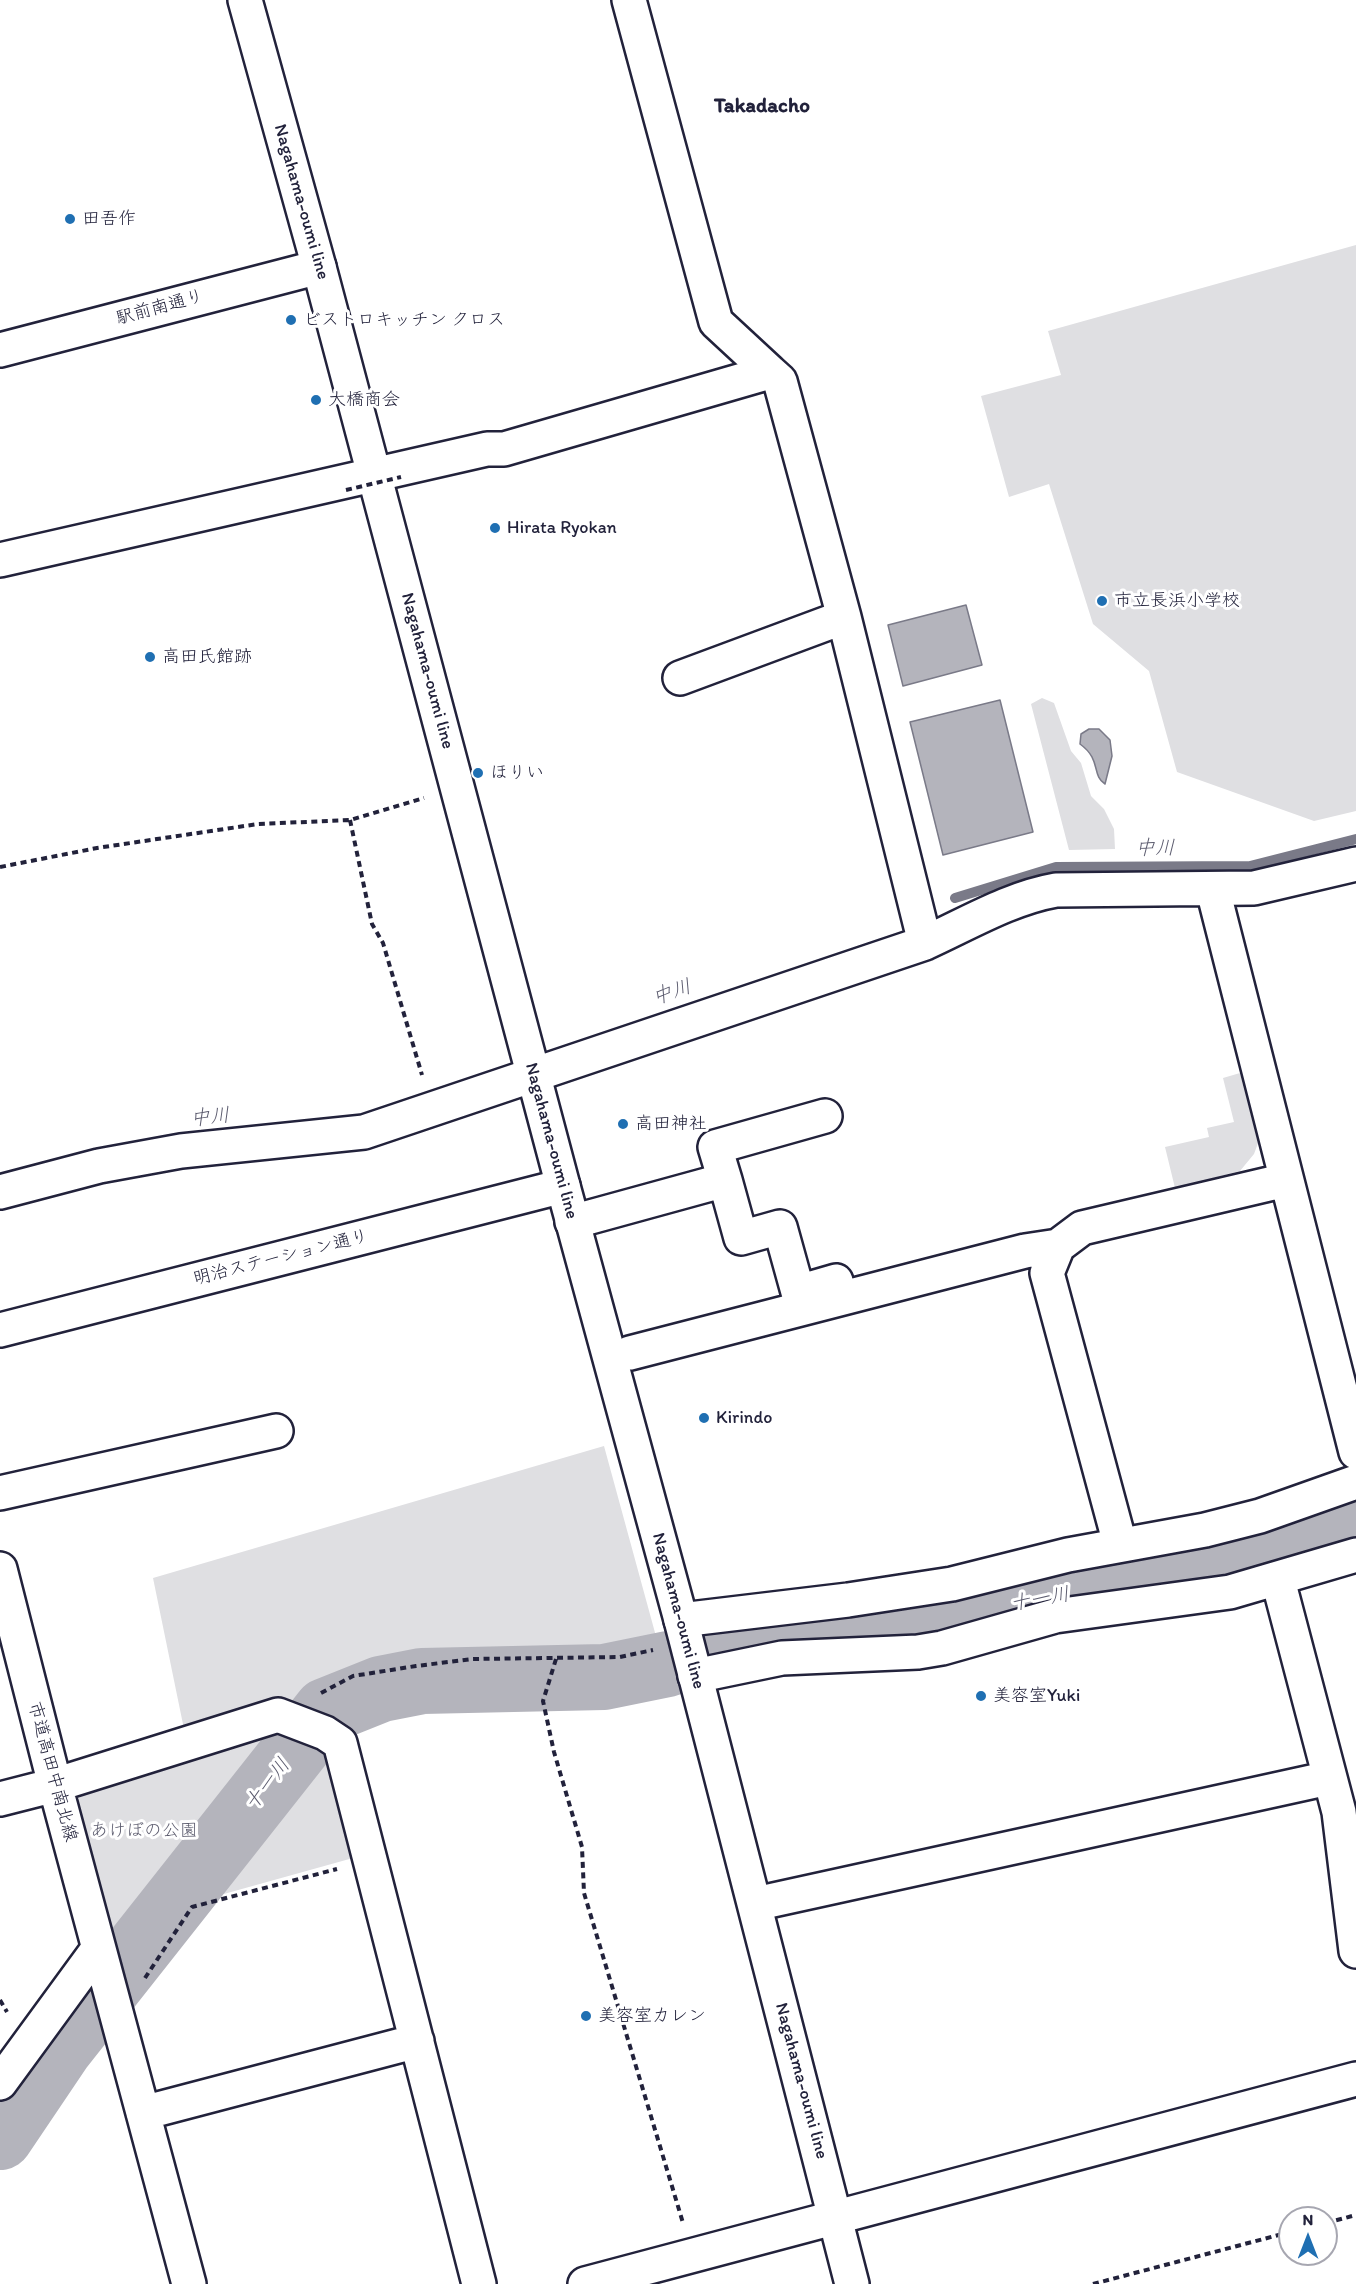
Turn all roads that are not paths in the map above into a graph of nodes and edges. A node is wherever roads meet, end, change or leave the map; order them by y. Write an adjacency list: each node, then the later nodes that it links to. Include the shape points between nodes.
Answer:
1 (245, 0): 3 (street, Nagahama-oumi line)
2 (629, 0): 5 (street, via 716,322)
3 (320, 267): 4 (street, 駅前南通り); 6 (street, Nagahama-oumi line)
4 (0, 350)
5 (770, 372): 6 (street, via 504,449 487,449); 8 (street, via 780,381)
6 (388, 476): 7 (street); 13 (street, Nagahama-oumi line)
7 (0, 560)
8 (844, 617): 9 (street); 12 (street)
9 (680, 678)
10 (1356, 864): 11 (street, via 1254,888)
11 (1213, 890): 12 (street, via 1056,890 1006,906); 16 (street)
12 (926, 943): 13 (street)
13 (534, 1074): 17 (street, Nagahama-oumi line); 18 (street, via 364,1132 181,1150)
14 (825, 1116): 15 (street, via 715,1147)
15 (725, 1180): 19 (street); 21 (street, via 741,1238 780,1227 798,1292)
16 (1286, 1180): 20 (street, via 1082,1228); 25 (street)
17 (562, 1186): 19 (street, Nagahama-oumi line); 22 (street, 明治ステーション通り)
18 (0, 1192)
19 (572, 1222): 32 (street, Nagahama-oumi line)
20 (1058, 1246): 23 (street, via 1025,1251); 28 (street, via 1047,1273)
21 (874, 1271)
22 (0, 1330)
23 (630, 1353)
24 (276, 1431): 27 (street)
25 (1356, 1452)
26 (1356, 1482): 28 (street, via 1260,1516)
27 (0, 1493)
28 (1120, 1544): 32 (street, via 952,1584)
29 (1356, 1555): 31 (street)
30 (0, 1569): 35 (street, 市道高田中南北線)
31 (1278, 1580): 33 (street, via 1182,1600 1055,1616 918,1652 782,1658); 34 (street)
32 (681, 1620): 33 (street, Nagahama-oumi line)
33 (695, 1677): 38 (street, Nagahama-oumi line)
34 (1329, 1778): 37 (street); 38 (street)
35 (55, 1785): 36 (street); 40 (street, 市道高田中南北線); 41 (street, via 285,1718 326,1732 340,1743)
36 (0, 1799)
37 (1347, 1810): 39 (street)
38 (755, 1904): 45 (street, Nagahama-oumi line)
39 (1356, 1951)
40 (102, 1961): 43 (street); 44 (street, 市道高田中南北線)
41 (417, 2041): 44 (street); 47 (street)
42 (1356, 2079): 45 (street)
43 (0, 2083)
44 (143, 2114): 46 (street)
45 (836, 2217): 48 (street); 49 (street, Nagahama-oumi line)
46 (189, 2284)
47 (478, 2284)
48 (585, 2284)
49 (852, 2284)

